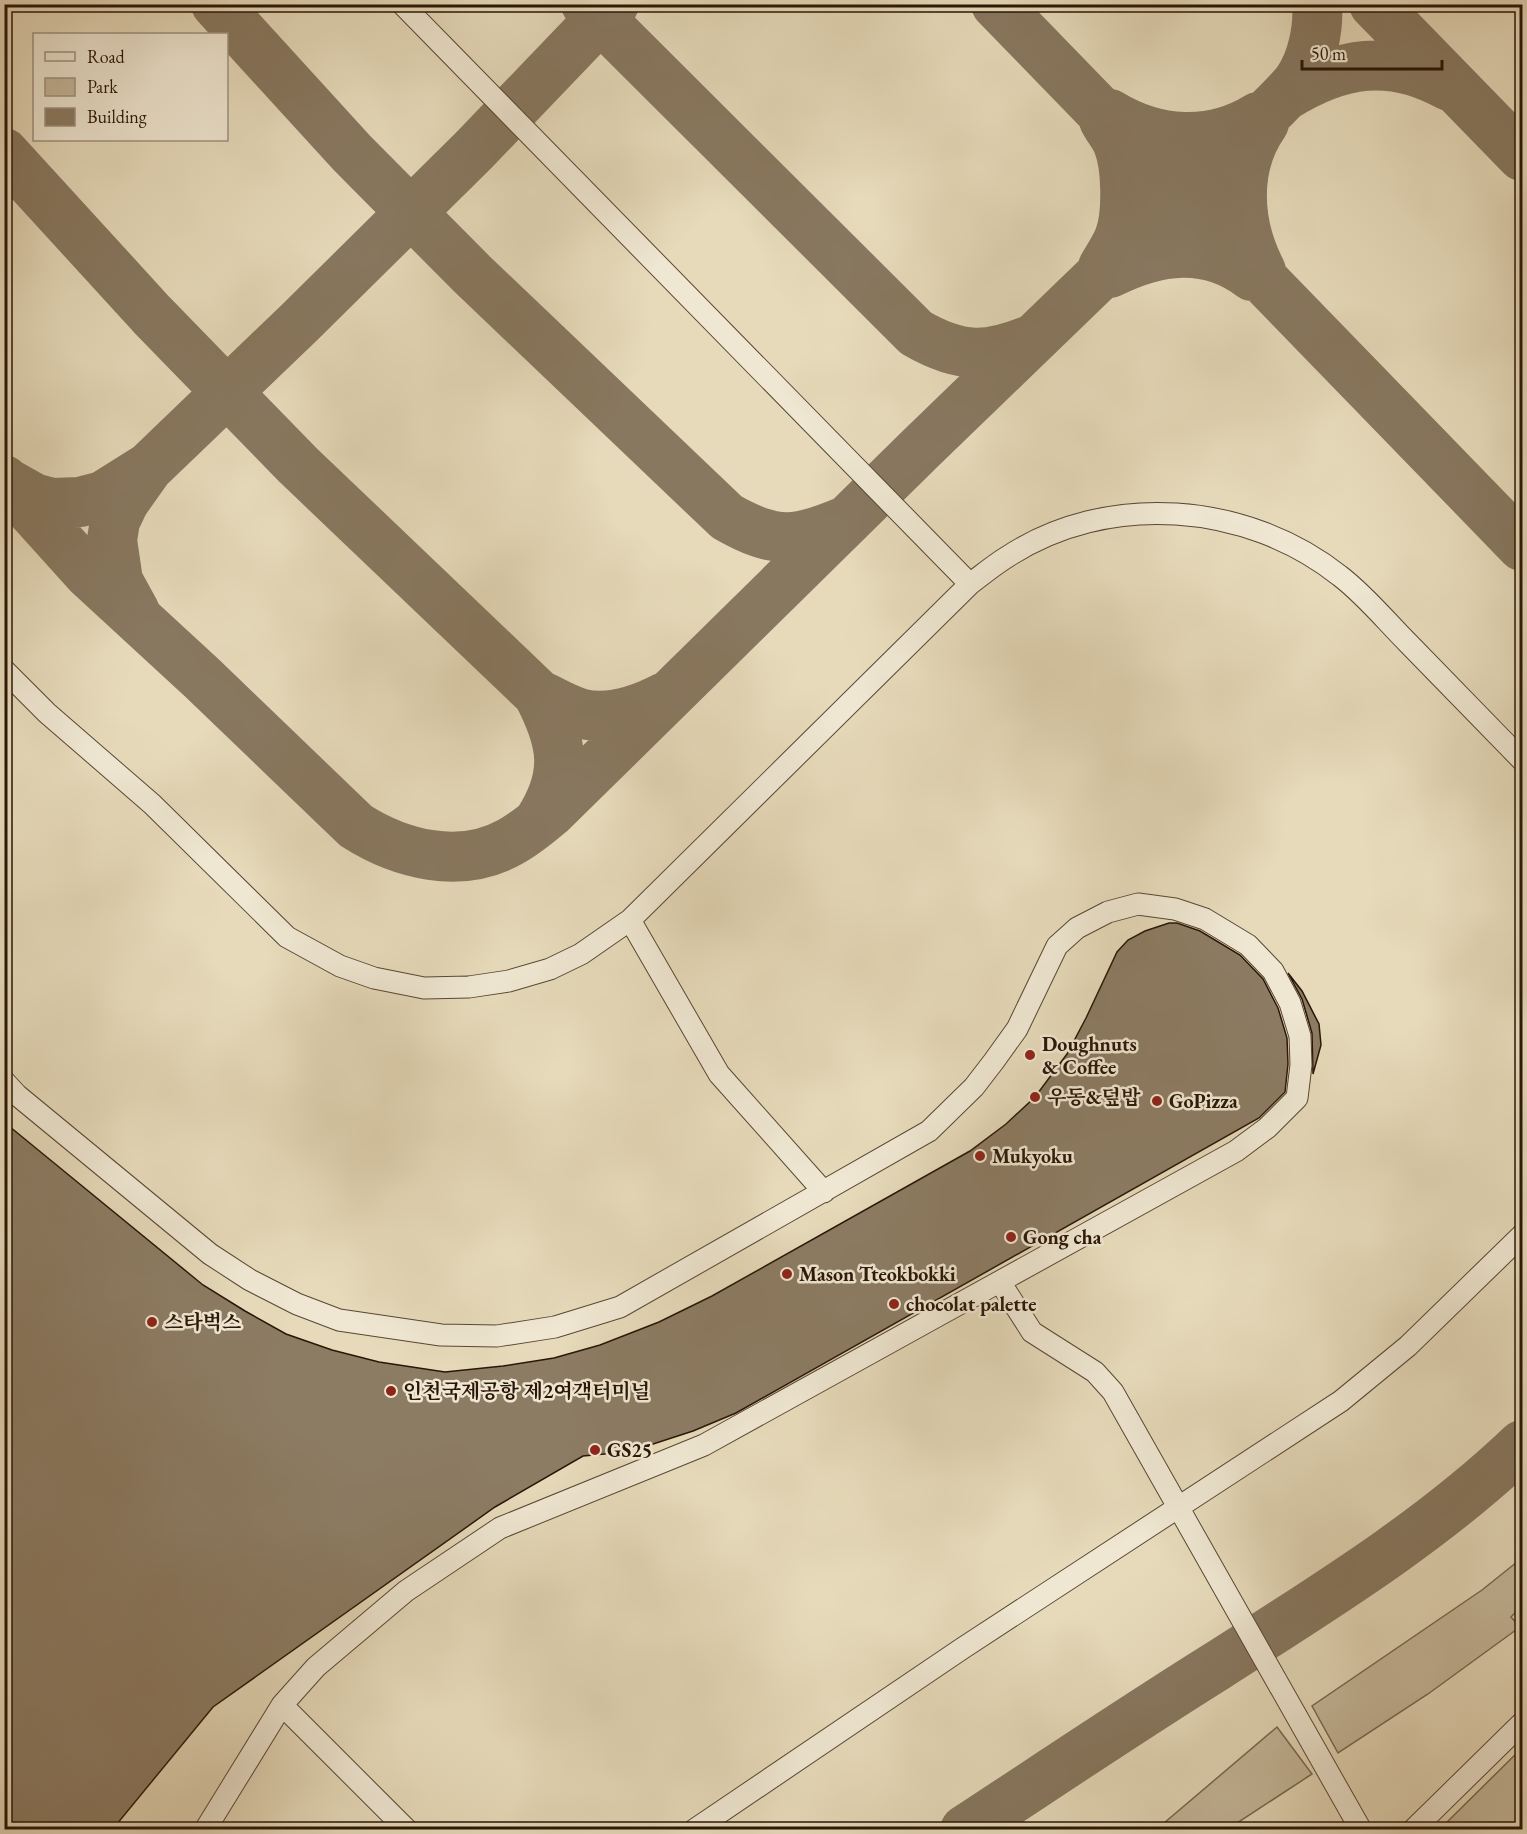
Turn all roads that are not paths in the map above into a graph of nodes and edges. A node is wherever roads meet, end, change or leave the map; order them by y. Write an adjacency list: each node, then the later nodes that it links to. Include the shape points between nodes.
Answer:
1 (402, 4): 2 (lane)
2 (970, 584): 4 (lane, via 1017,551 1092,522 1131,514 1169,513 1211,517 1244,526 1289,544 1340,576); 5 (lane)
3 (4, 670): 5 (lane, via 46,713 152,804 287,937 340,966 424,988 509,981 550,969 581,954)
4 (1522, 760)
5 (630, 920): 7 (lane, via 719,1074)
6 (4, 1081): 7 (lane, via 164,1217 250,1280 339,1320 399,1330 497,1336 555,1327 620,1307)
7 (824, 1192): 9 (lane, via 929,1131 974,1087 1017,1029 1058,946 1077,928 1108,912 1138,904 1176,909 1205,919 1248,945 1273,971 1290,1003 1300,1036 1297,1098 1267,1128 1236,1150)
8 (1522, 1235): 10 (lane, via 1408,1346 1341,1401)
9 (1000, 1282): 10 (lane, via 1032,1332 1095,1372 1113,1392); 11 (lane, via 704,1445 500,1528 406,1591 316,1667)
10 (1180, 1507): 15 (lane); 16 (lane)
11 (282, 1705): 13 (lane); 14 (lane)
12 (1522, 1723): 17 (lane)
13 (205, 1830)
14 (407, 1830)
15 (694, 1830)
16 (1361, 1830)
17 (1413, 1830)

